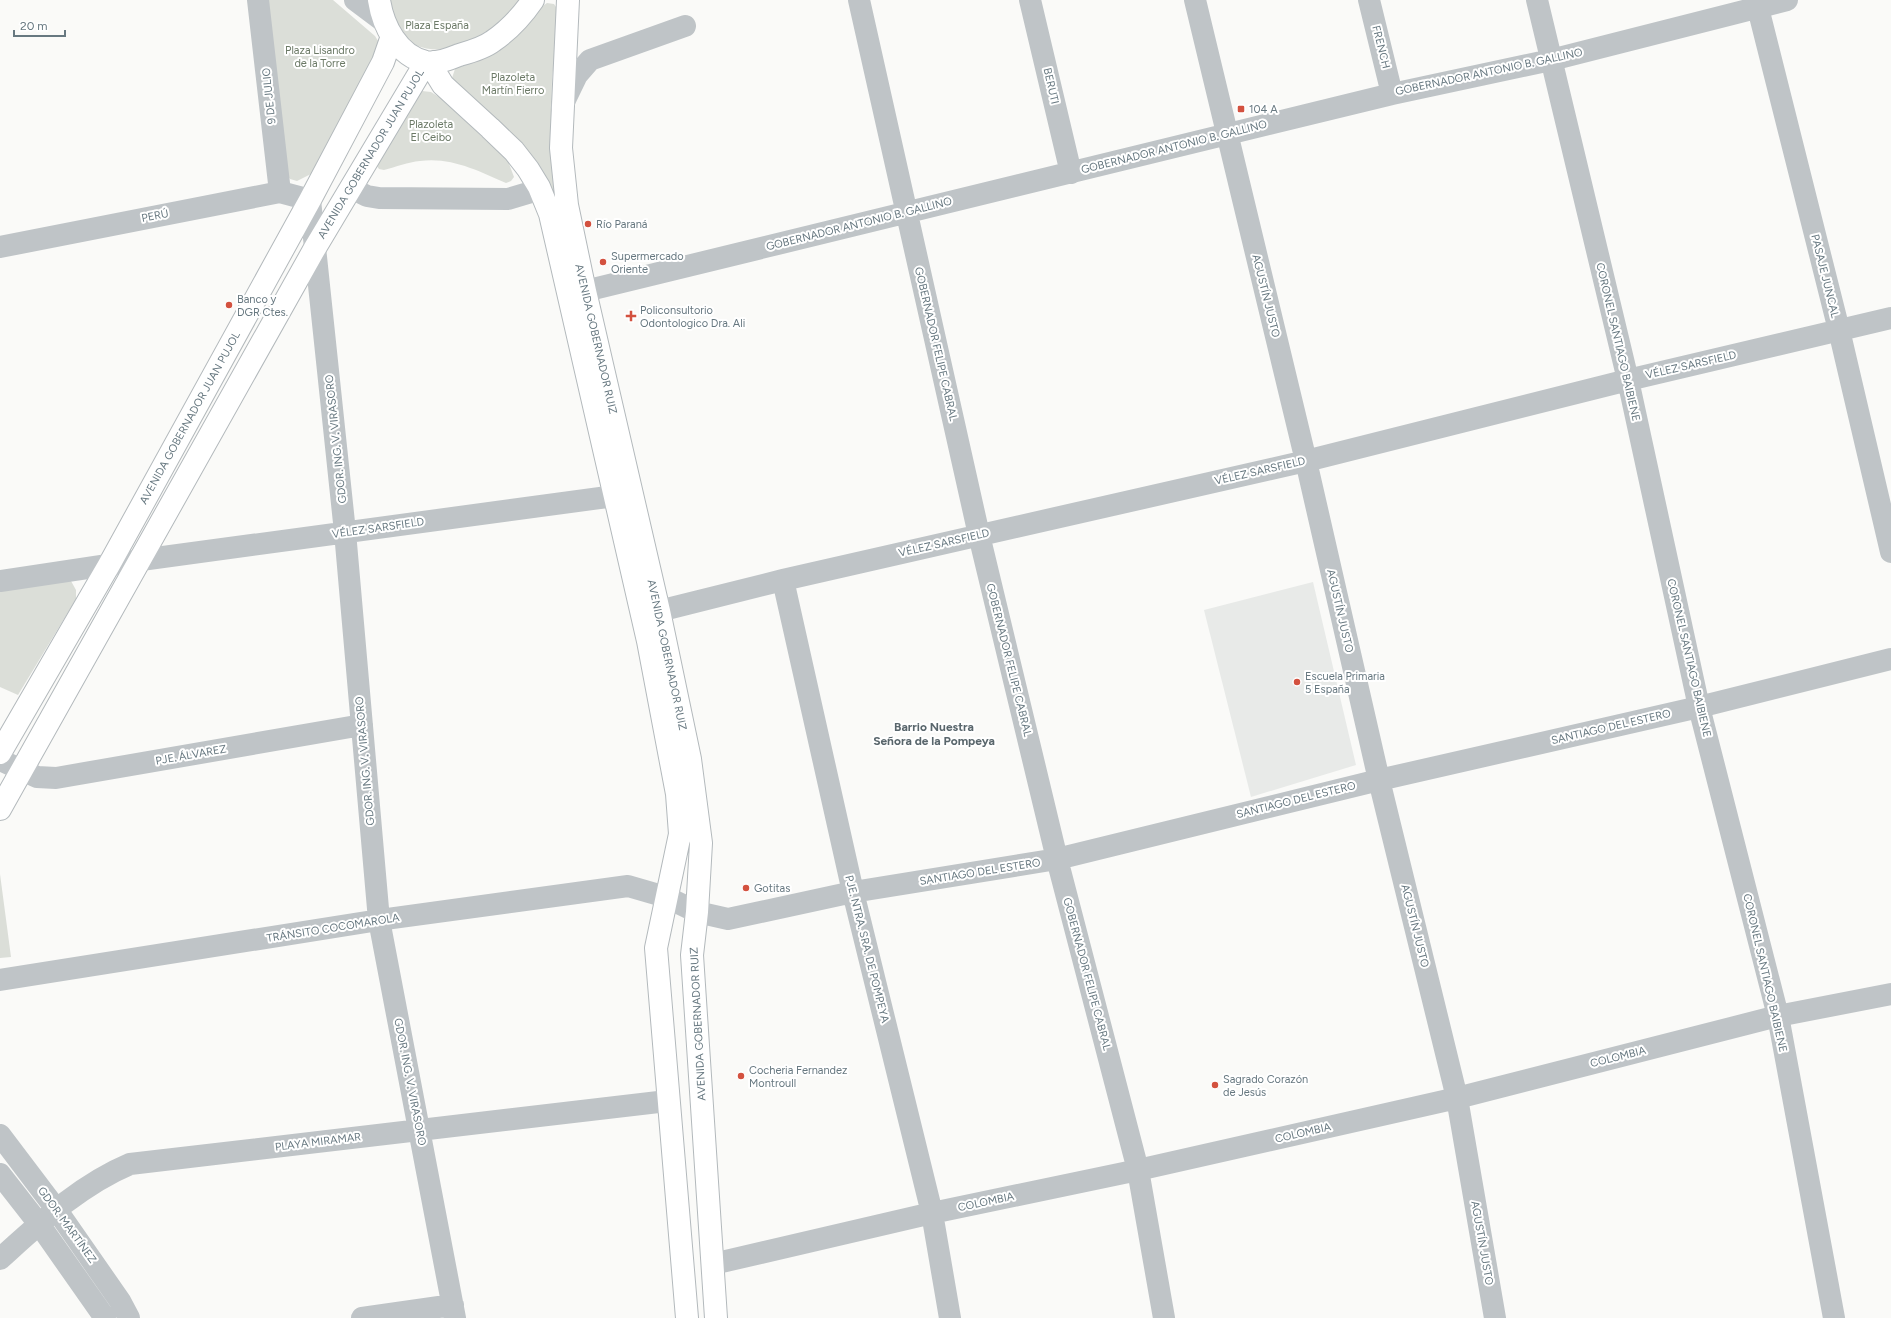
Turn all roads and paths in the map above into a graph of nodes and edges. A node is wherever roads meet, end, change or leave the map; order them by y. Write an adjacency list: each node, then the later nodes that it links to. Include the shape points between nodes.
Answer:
1 (258, 0): 22 (street, 9 DE JULIO)
2 (355, 0): 12 (street)
3 (533, 0): 15 (main road, via 511,26 492,42 470,52)
4 (568, 0): 17 (main road, AVENIDA GOBERNADOR RUIZ)
5 (859, 0): 24 (street, GOBERNADOR FELIPE CABRAL)
6 (1030, 0): 19 (street, BERUTI)
7 (1196, 0): 18 (street, AGUSTÍN JUSTO)
8 (1369, 0): 16 (street, FRENCH)
9 (1537, 0): 14 (street, CORONEL SANTIAGO BAIBIENE)
10 (1787, 0): 11 (street, GOBERNADOR ANTONIO B. GALLINO)
11 (1757, 4): 14 (street, GOBERNADOR ANTONIO B. GALLINO); 29 (street, PASAJE JUNCAL)
12 (385, 19): 15 (main road, via 402,49); 23 (main road, AVENIDA GOBERNADOR JUAN PUJOL, via 383,62)
13 (685, 26): 17 (street, via 590,60 577,75)
14 (1551, 60): 16 (street, GOBERNADOR ANTONIO B. GALLINO); 30 (street, CORONEL SANTIAGO BAIBIENE)
15 (430, 62): 20 (main road, AVENIDA GOBERNADOR RUIZ, via 442,85 514,151); 21 (main road, AVENIDA GOBERNADOR JUAN PUJOL)
16 (1392, 94): 18 (street, GOBERNADOR ANTONIO B. GALLINO)
17 (562, 107): 27 (main road, AVENIDA GOBERNADOR RUIZ, via 561,148 567,205)
18 (1227, 134): 19 (street, GOBERNADOR ANTONIO B. GALLINO); 31 (street, AGUSTÍN JUSTO)
19 (1071, 173): 24 (street, GOBERNADOR ANTONIO B. GALLINO)
20 (539, 187): 21 (street, via 508,199 379,198 367,196); 32 (main road, AVENIDA GOBERNADOR RUIZ, via 550,214)
21 (351, 188): 26 (main road, AVENIDA GOBERNADOR JUAN PUJOL)
22 (280, 192): 23 (street, PERÚ); 25 (street, PERÚ)
23 (310, 200): 26 (street, GDOR. ING. V. VIRASORO); 37 (main road, AVENIDA GOBERNADOR JUAN PUJOL)
24 (906, 213): 27 (street, GOBERNADOR ANTONIO B. GALLINO); 34 (street, GOBERNADOR FELIPE CABRAL)
25 (0, 247)
26 (315, 248): 33 (street, GDOR. ING. V. VIRASORO); 36 (main road, AVENIDA GOBERNADOR JUAN PUJOL)
27 (585, 291): 40 (main road, AVENIDA GOBERNADOR RUIZ)
28 (1891, 318): 29 (street, VÉLEZ SARSFIELD)
29 (1839, 330): 30 (street, VÉLEZ SARSFIELD); 35 (street, PASAJE JUNCAL)
30 (1628, 380): 31 (street, VÉLEZ SARSFIELD); 43 (street, CORONEL SANTIAGO BAIBIENE)
31 (1306, 461): 34 (street, VÉLEZ SARSFIELD); 48 (street, AGUSTÍN JUSTO)
32 (614, 496): 33 (street, VÉLEZ SARSFIELD); 41 (main road, AVENIDA GOBERNADOR RUIZ)
33 (345, 532): 36 (street, VÉLEZ SARSFIELD); 44 (street, GDOR. ING. V. VIRASORO)
34 (979, 535): 38 (street, VÉLEZ SARSFIELD); 50 (street, GOBERNADOR FELIPE CABRAL)
35 (1891, 552)
36 (141, 560): 37 (street); 47 (main road, AVENIDA GOBERNADOR JUAN PUJOL)
37 (110, 564): 39 (street); 45 (main road, AVENIDA GOBERNADOR JUAN PUJOL)
38 (783, 580): 40 (street, VÉLEZ SARSFIELD); 51 (street, PJE. NTRA. SRA. DE POMPEYA)
39 (0, 581)
40 (658, 612): 41 (street); 53 (main road, AVENIDA GOBERNADOR RUIZ, via 690,759 701,843)
41 (648, 641): 52 (main road, AVENIDA GOBERNADOR RUIZ, via 677,794 680,834)
42 (1891, 658): 43 (street, SANTIAGO DEL ESTERO)
43 (1699, 708): 48 (street, SANTIAGO DEL ESTERO); 57 (street, CORONEL SANTIAGO BAIBIENE)
44 (362, 725): 47 (street, PJE. ÁLVAREZ, via 56,778 37,776); 54 (street, GDOR. ING. V. VIRASORO)
45 (0, 753)
46 (0, 760): 47 (street, PJE. ÁLVAREZ)
47 (20, 770): 49 (main road, AVENIDA GOBERNADOR JUAN PUJOL)
48 (1379, 780): 50 (street, SANTIAGO DEL ESTERO); 58 (street, AGUSTÍN JUSTO)
49 (0, 809)
50 (1057, 859): 51 (street, SANTIAGO DEL ESTERO); 62 (street, GOBERNADOR FELIPE CABRAL)
51 (854, 892): 53 (street, SANTIAGO DEL ESTERO, via 728,919); 65 (street, PJE. NTRA. SRA. DE POMPEYA)
52 (666, 897): 53 (street, TRÁNSITO COCOMAROLA); 54 (street, TRÁNSITO COCOMAROLA, via 628,886); 59 (main road, AVENIDA GOBERNADOR RUIZ, via 656,948)
53 (697, 912): 68 (main road, AVENIDA GOBERNADOR RUIZ, via 692,955)
54 (379, 920): 55 (street, TRÁNSITO COCOMAROLA); 60 (street, GDOR. ING. V. VIRASORO)
55 (0, 980)
56 (1891, 994): 57 (street, COLOMBIA)
57 (1778, 1016): 58 (street, COLOMBIA); 78 (street, CORONEL SANTIAGO BAIBIENE)
58 (1457, 1098): 62 (street, COLOMBIA); 77 (street, AGUSTÍN JUSTO)
59 (667, 1101): 60 (street, PLAYA MIRAMAR); 73 (main road, AVENIDA GOBERNADOR RUIZ)
60 (419, 1130): 64 (street, PLAYA MIRAMAR, via 130,1164 110,1172); 69 (street, GDOR. ING. V. VIRASORO)
61 (0, 1135): 64 (street, GDOR. MARTÍNEZ)
62 (1138, 1170): 65 (street, COLOMBIA); 76 (street, GOBERNADOR FELIPE CABRAL)
63 (0, 1174): 66 (street, GDOR. MARTÍNEZ)
64 (56, 1209): 66 (street, PLAYA MIRAMAR); 71 (street, GDOR. MARTÍNEZ)
65 (932, 1213): 68 (street, COLOMBIA); 75 (street, PJE. NTRA. SRA. DE POMPEYA)
66 (39, 1224): 67 (street, PLAYA MIRAMAR); 70 (street, GDOR. MARTÍNEZ)
67 (0, 1259)
68 (713, 1264): 74 (main road, AVENIDA GOBERNADOR RUIZ)
69 (454, 1312): 72 (street)
70 (105, 1318)
71 (130, 1318)
72 (362, 1318)
73 (687, 1318)
74 (716, 1318)
75 (950, 1318)
76 (1164, 1318)
77 (1495, 1318)
78 (1834, 1318)

